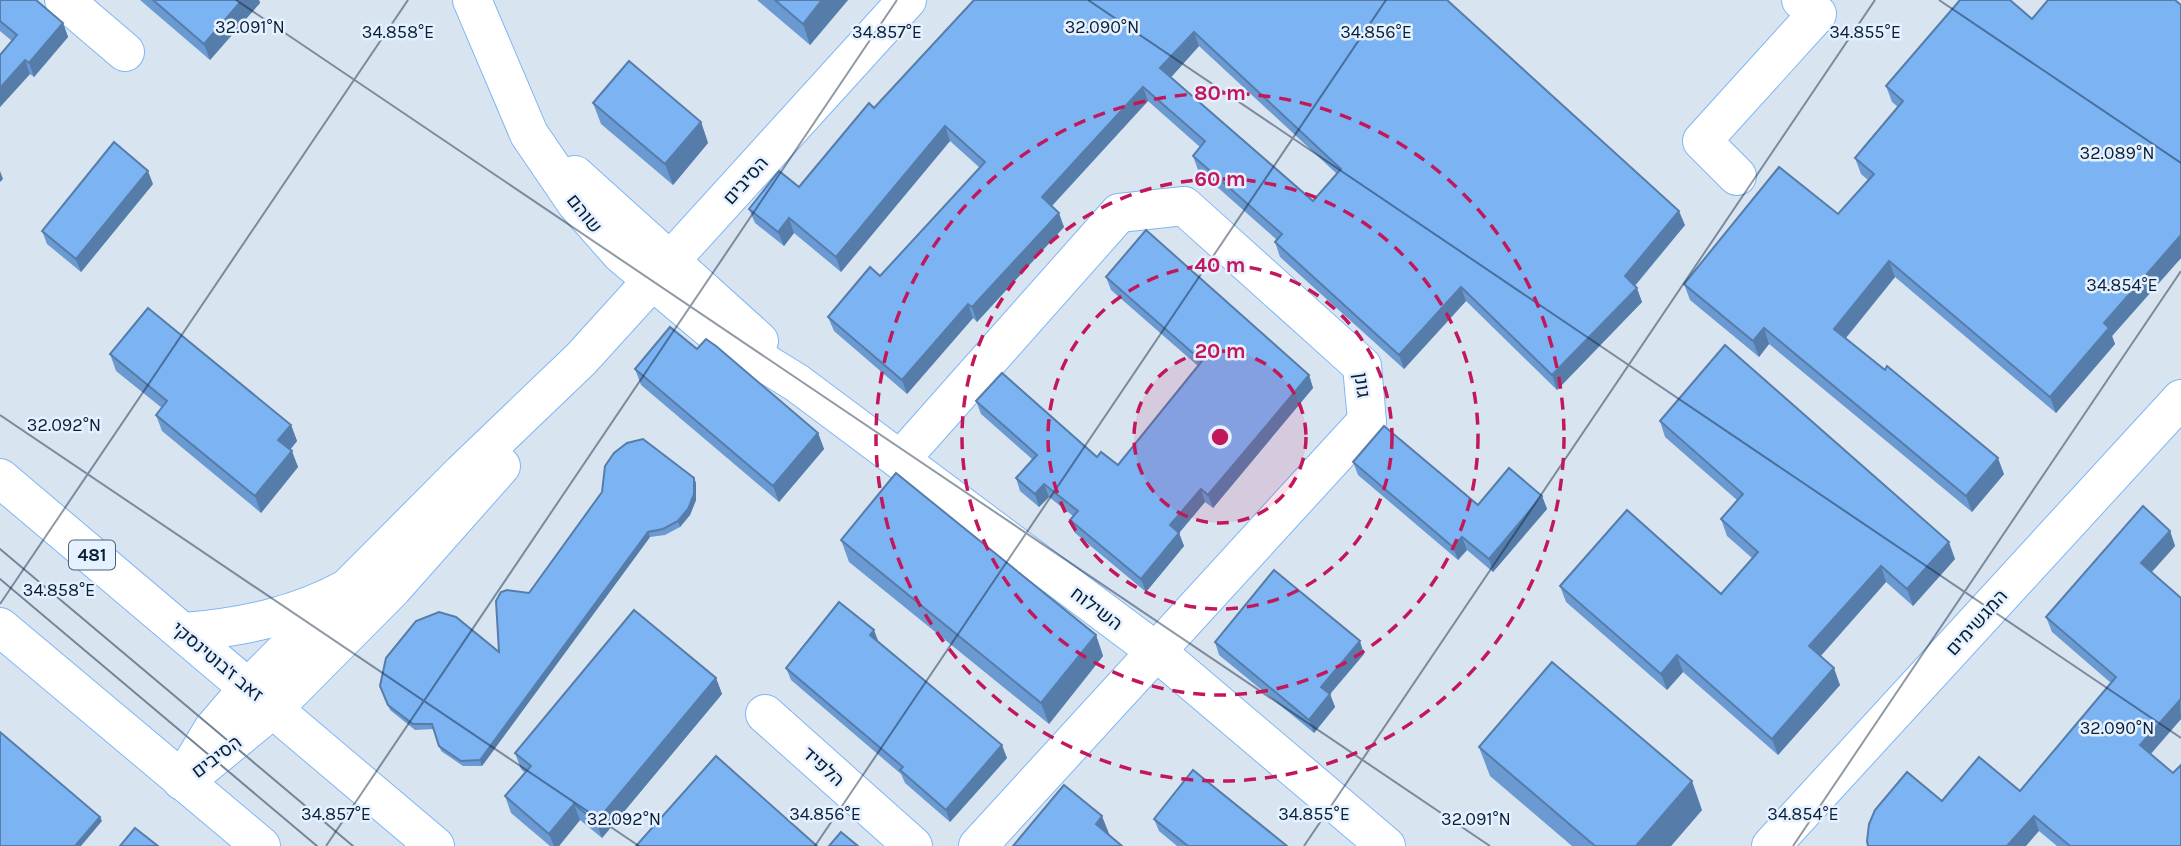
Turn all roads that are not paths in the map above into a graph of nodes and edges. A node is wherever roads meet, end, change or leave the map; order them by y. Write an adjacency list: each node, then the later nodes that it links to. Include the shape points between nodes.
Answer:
1 (64, 0): 5 (street)
2 (471, 0): 7 (street, שוהם, via 529,134 596,229)
3 (907, 0): 7 (street, הסיבים)
4 (1801, 0): 6 (street, via 1817,14 1702,141)
5 (125, 52)
6 (1738, 176)
7 (662, 271): 8 (street, הסיבים); 10 (street, השילוח, via 710,329 797,383)
8 (581, 359): 12 (street, הסיבים); 16 (street, הסיבים, via 519,445 393,589)
9 (2181, 399): 24 (street, המגשימים)
10 (900, 460): 15 (street, השילוח); 15 (street, גונן, via 1119,212 1184,206 1362,366 1367,421)
11 (0, 478): 14 (street, זאב ז'בוטינסקי / 481)
12 (348, 588): 14 (street, via 285,615); 16 (street, הסיבים)
13 (0, 627): 18 (street)
14 (185, 632): 16 (street, זאב ז'בוטינסקי / 481)
15 (1157, 652): 22 (street, גונן); 23 (street, השילוח)
16 (261, 697): 18 (street, הסיבים, via 214,759); 20 (street, זאב ז'בוטינסקי / 481)
17 (765, 714): 21 (street, הלפיד)
18 (182, 781): 19 (street)
19 (261, 846)
20 (435, 846)
21 (913, 846)
22 (978, 846)
23 (1386, 846)
24 (1772, 846)

